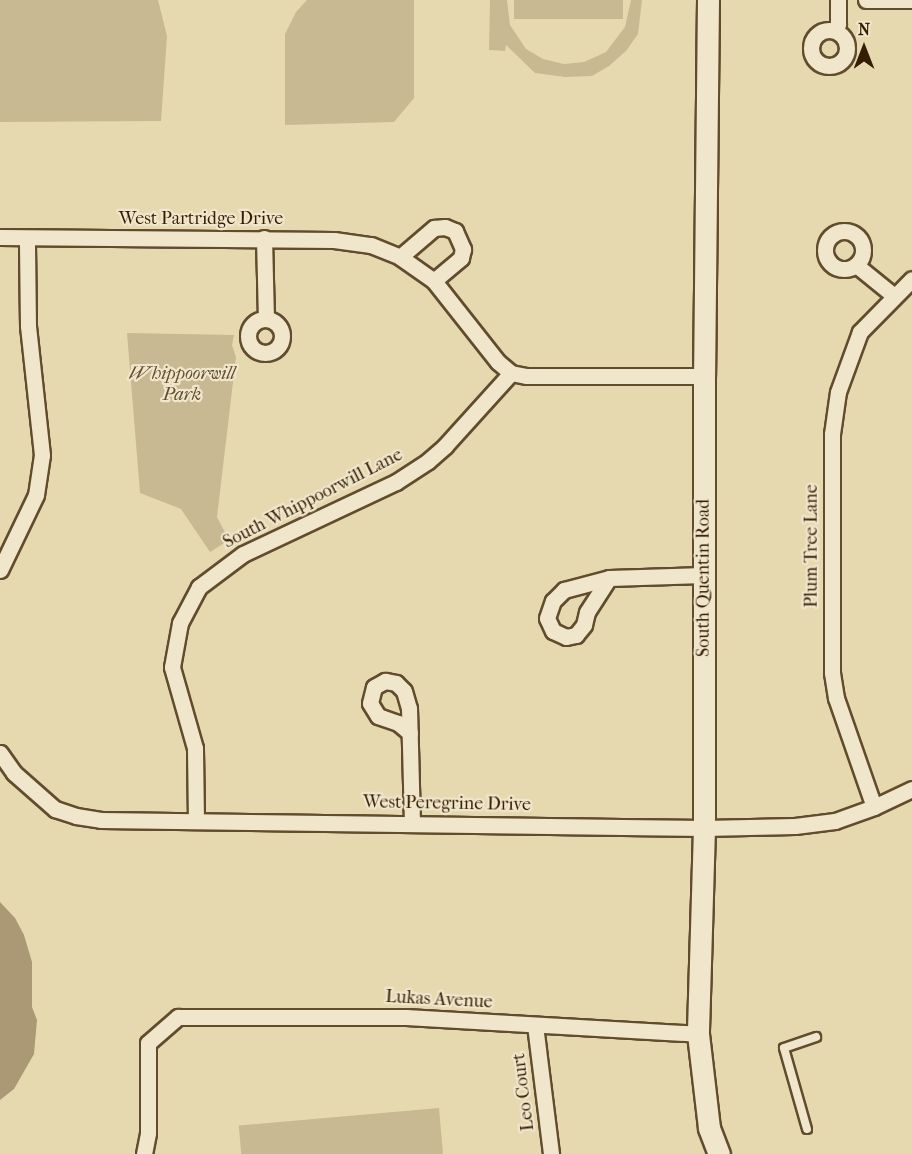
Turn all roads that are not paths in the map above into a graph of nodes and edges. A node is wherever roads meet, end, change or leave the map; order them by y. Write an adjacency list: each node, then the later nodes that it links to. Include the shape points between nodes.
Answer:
1 (708, 0): 16 (main road, South Quentin Road)
2 (838, 0): 5 (street)
3 (866, 0): 4 (street)
4 (912, 0)
5 (835, 30)
6 (0, 237): 7 (street, West Partridge Drive)
7 (27, 238): 8 (street, West Partridge Drive); 17 (street, via 28,326 42,455 36,495)
8 (264, 238): 9 (street, West Partridge Drive, via 354,242); 14 (street)
9 (400, 257): 12 (street, West Partridge Drive); 12 (street, via 434,228 455,231 463,249 461,258)
10 (856, 265): 13 (street)
11 (912, 279): 13 (street, Plum Tree Lane)
12 (434, 281): 15 (street, West Partridge Drive)
13 (893, 295): 23 (street, Plum Tree Lane, via 860,332 838,392 832,434 832,673 836,698)
14 (266, 318)
15 (511, 373): 16 (street); 24 (street, South Whippoorwill Lane, via 428,461 396,482 243,554 199,587 180,623 172,667 195,747)
16 (704, 376): 18 (main road, South Quentin Road)
17 (0, 570)
18 (704, 575): 19 (street); 26 (main road, South Quentin Road)
19 (609, 578)
20 (410, 733): 25 (street)
21 (0, 753): 24 (street, West Peregrine Drive, via 14,774 55,809 101,820)
22 (912, 789): 23 (street, West Peregrine Drive)
23 (874, 807): 26 (street, West Peregrine Drive, via 835,821 795,826)
24 (196, 821): 25 (street, West Peregrine Drive)
25 (412, 823): 26 (street, West Peregrine Drive)
26 (704, 828): 28 (main road, South Quentin Road)
27 (536, 1025): 28 (street, Lukas Avenue); 32 (street, Lukas Avenue, via 406,1017 178,1017 148,1043 148,1133); 33 (street, Leo Court)
28 (698, 1034): 30 (main road, South Quentin Road)
29 (816, 1037): 31 (lane, via 784,1048)
30 (709, 1128): 34 (main road); 35 (main road, South Quentin Road)
31 (807, 1129)
32 (144, 1154)
33 (551, 1154)
34 (710, 1154)
35 (719, 1154)

